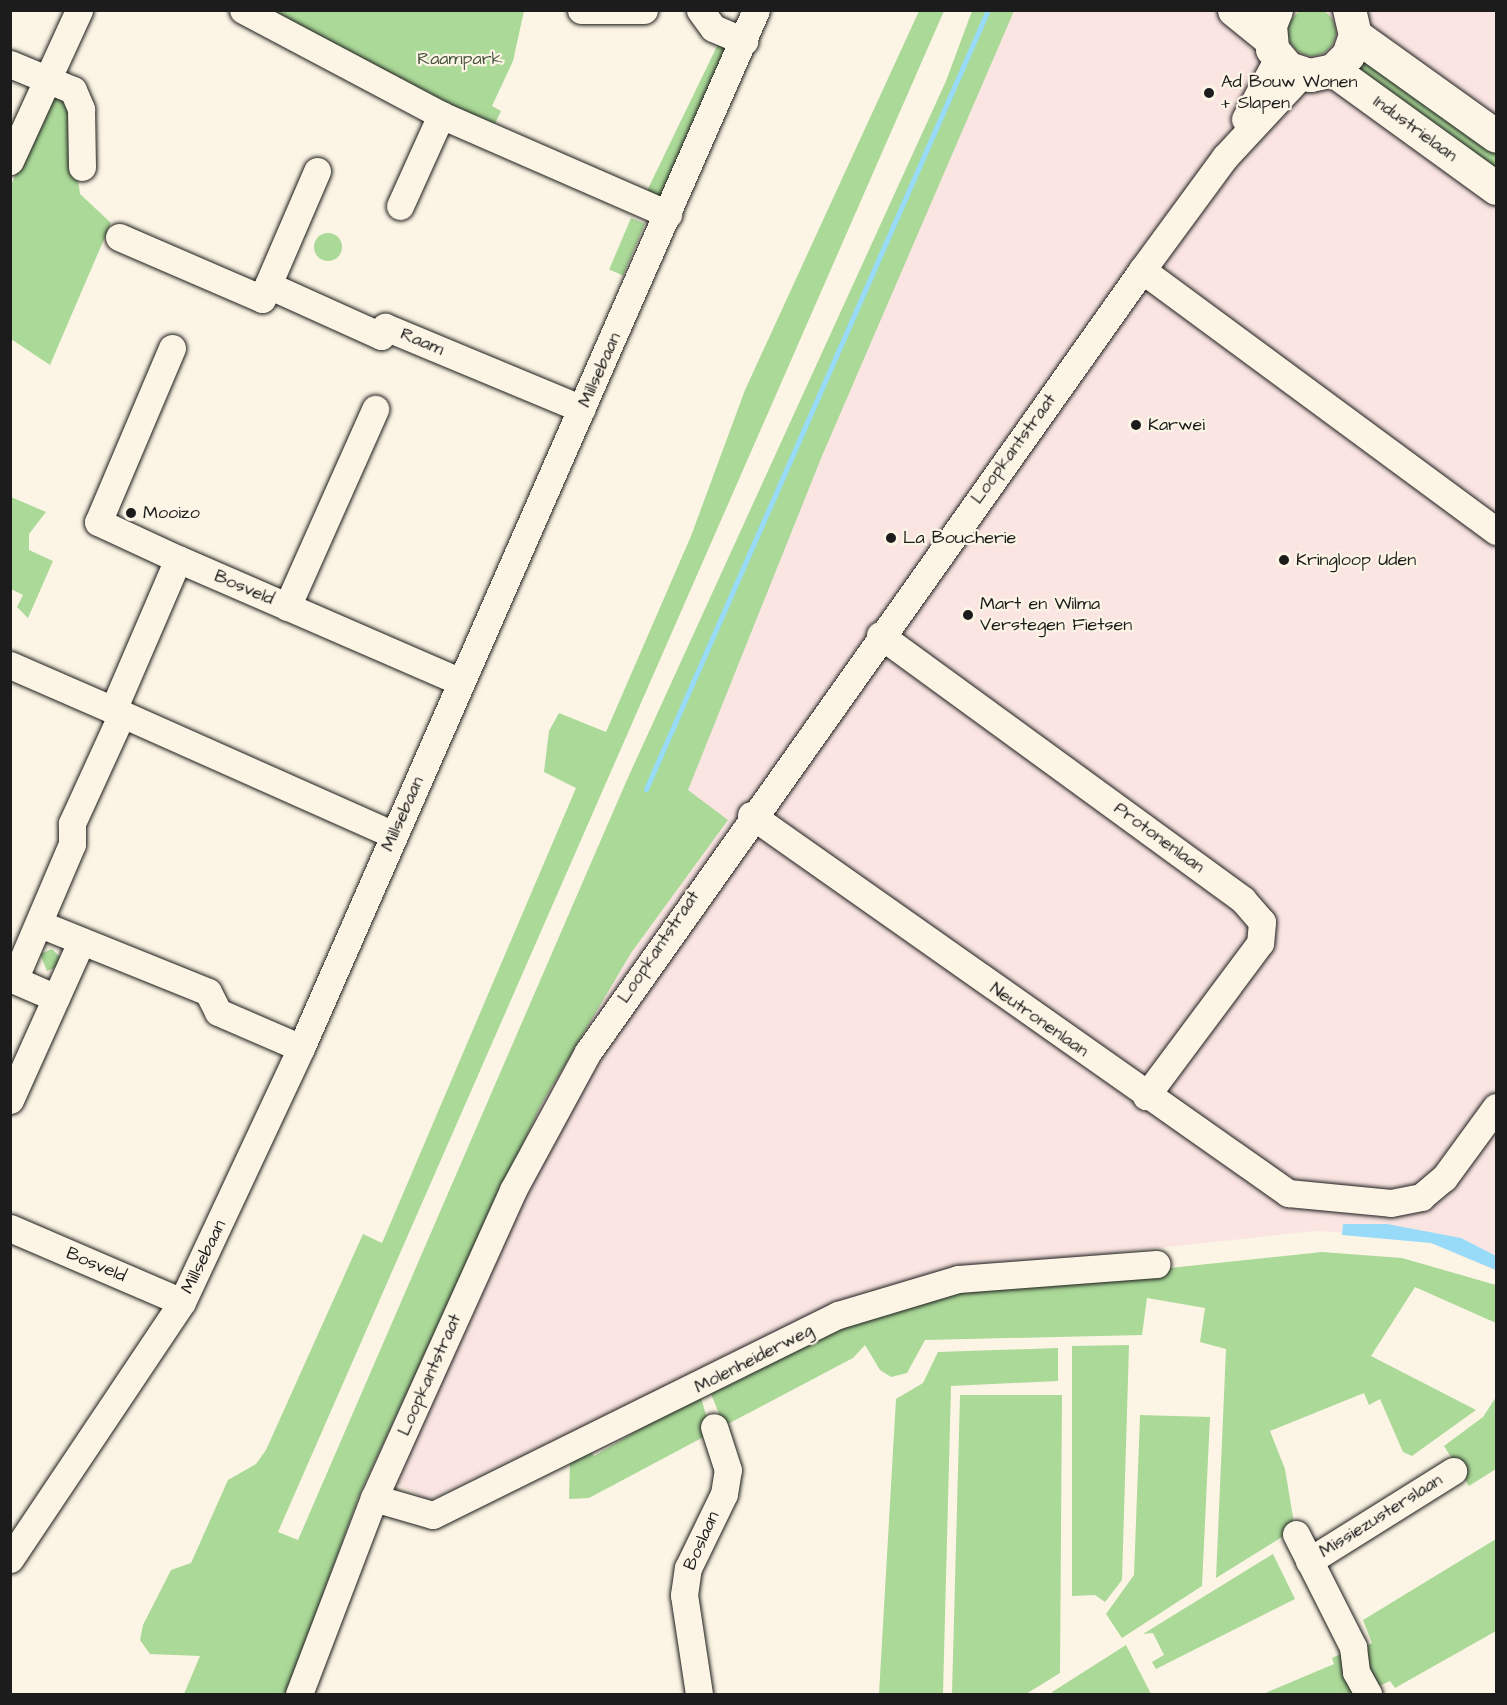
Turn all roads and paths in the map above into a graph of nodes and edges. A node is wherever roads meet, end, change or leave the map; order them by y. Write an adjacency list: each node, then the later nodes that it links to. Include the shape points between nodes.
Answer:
1 (79, 10): 12 (street)
2 (243, 10): 13 (street)
3 (581, 10): 4 (street)
4 (644, 10)
5 (700, 10): 9 (street, via 713,28)
6 (756, 10): 9 (street, Millsebaan)
7 (1234, 10): 10 (main road, Industrielaan)
8 (1352, 23): 10 (main road, via 1348,55); 14 (main road)
9 (744, 41): 20 (street, Millsebaan)
10 (1291, 50): 18 (main road, Industrielaan); 22 (street, Loopkantstraat, via 1225,157)
11 (10, 64): 12 (street)
12 (47, 80): 15 (street); 16 (street, via 73,90 81,110)
13 (441, 115): 19 (street); 20 (street)
14 (1497, 136)
15 (10, 161)
16 (82, 167)
17 (317, 171): 23 (street)
18 (1497, 188)
19 (400, 206)
20 (668, 214): 26 (street, Millsebaan)
21 (119, 237): 23 (street, via 262,299)
22 (1142, 270): 27 (street); 30 (street, Loopkantstraat)
23 (268, 285): 26 (street, Raam, via 381,336 385,327)
24 (172, 348): 28 (street, via 98,522)
25 (375, 409): 29 (street)
26 (582, 409): 32 (street, Millsebaan)
27 (1497, 531)
28 (178, 559): 29 (street, Bosveld); 33 (street)
29 (287, 607): 32 (street, Bosveld)
30 (880, 635): 34 (street, Loopkantstraat); 41 (street, Protonenlaan, via 1243,900 1262,922 1260,943)
31 (10, 665): 33 (street)
32 (461, 682): 35 (street, Millsebaan)
33 (117, 712): 35 (street); 36 (street, via 72,823 72,844)
34 (752, 815): 41 (street, Neutronenlaan); 49 (street, Loopkantstraat, via 588,1052 513,1190)
35 (394, 835): 40 (street, Millsebaan)
36 (40, 924): 37 (street); 38 (street)
37 (81, 942): 39 (street); 40 (street, via 208,992 218,1012)
38 (12, 979): 39 (street)
39 (56, 998): 42 (street)
40 (302, 1048): 46 (street, Millsebaan)
41 (1146, 1096): 43 (street, Neutronenlaan, via 1288,1193 1392,1203 1420,1197 1444,1178)
42 (10, 1100)
43 (1497, 1107)
44 (10, 1228): 46 (street, Bosveld)
45 (1156, 1264): 49 (street, Molenheiderweg, via 957,1279 838,1316 434,1515)
46 (182, 1302): 51 (street, Millsebaan)
47 (714, 1427): 54 (street, Boslaan, via 728,1470 724,1494 688,1568 684,1595)
48 (1453, 1471): 52 (street, Missiezusterslaan)
49 (374, 1498): 53 (street, Loopkantstraat)
50 (1296, 1534): 52 (street, Missiezusterslaan)
51 (10, 1559)
52 (1309, 1561): 55 (street, Missiezusterslaan, via 1353,1647 1356,1672)
53 (299, 1695)
54 (699, 1695)
55 (1368, 1695)

